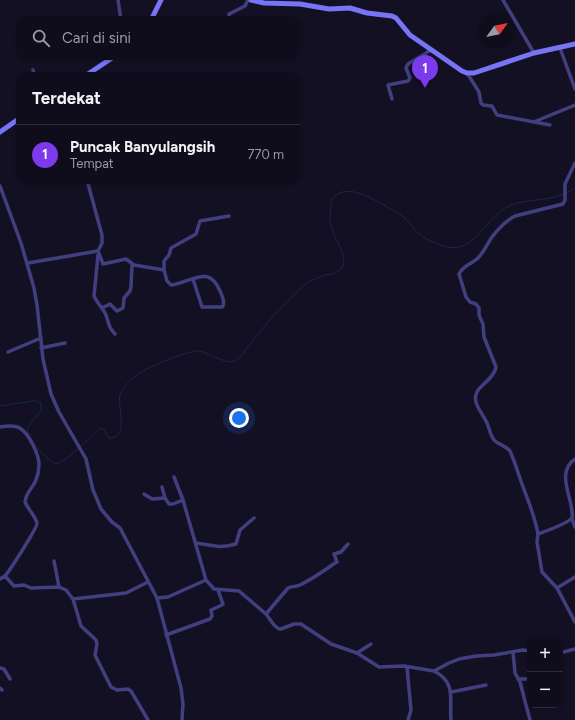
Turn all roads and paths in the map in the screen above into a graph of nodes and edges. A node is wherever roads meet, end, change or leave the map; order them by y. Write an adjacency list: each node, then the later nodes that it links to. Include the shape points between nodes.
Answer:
1 (118, 0): 7 (street)
2 (162, 0): 8 (street)
3 (248, 0): 9 (street, via 245,6)
4 (252, 0): 6 (street, via 270,4)
5 (502, 0): 13 (street)
6 (303, 2): 12 (street, via 329,9 350,8 392,16 406,32)
7 (120, 16)
8 (153, 16)
9 (228, 16)
10 (575, 44): 11 (street)
11 (560, 48): 13 (street); 17 (street)
12 (431, 50): 16 (street, via 462,72); 18 (street, via 408,64 408,81 388,84)
13 (534, 53): 16 (street)
14 (109, 60): 15 (street)
15 (91, 72)
16 (468, 73): 21 (street, via 479,92 481,104 492,106 498,115)
17 (575, 89)
18 (392, 99)
19 (575, 105): 21 (street)
20 (16, 121): 23 (street)
21 (535, 122): 22 (street)
22 (550, 125)
23 (0, 132)
24 (575, 163): 50 (street, via 564,187 565,200 562,205 515,216 509,220 492,237 479,257 460,270 459,274 466,297 479,308 478,315 483,324 484,337 496,367 495,372 477,391 477,406 493,439 510,451 530,503)
25 (88, 184): 28 (street, via 102,236)
26 (0, 186): 29 (street)
27 (230, 216): 31 (street, via 200,221 196,234 171,248 170,254 164,260)
28 (98, 252): 29 (street); 30 (street, via 103,264 126,259); 33 (street, via 94,296)
29 (28, 264): 35 (street)
30 (132, 265): 31 (street); 33 (street, via 131,287 124,298 123,308 117,311 110,304)
31 (164, 270): 32 (street, via 171,285)
32 (193, 279): 32 (street, via 202,276 213,279 223,297 223,306 202,307)
33 (102, 308): 34 (street, via 106,313 108,326)
34 (115, 334)
35 (41, 338): 37 (street); 38 (street)
36 (65, 343): 37 (street)
37 (41, 348): 58 (street, via 50,394 81,448 101,509 120,528)
38 (8, 352)
39 (0, 427): 54 (street, via 17,427 24,431 39,463 36,481 29,489 25,502 37,523 37,528)
40 (575, 459): 46 (street, via 567,473)
41 (174, 477): 45 (street)
42 (162, 487): 44 (street)
43 (144, 494): 44 (street, via 152,499)
44 (165, 498): 45 (street, via 170,504)
45 (183, 500): 51 (street)
46 (575, 506): 48 (street)
47 (254, 518): 51 (street, via 240,530 236,544 218,548)
48 (572, 519): 49 (street); 50 (street)
49 (575, 527)
50 (538, 534): 60 (street, via 542,572)
51 (196, 544): 57 (street)
52 (348, 544): 64 (street, via 341,552 334,554 337,562 305,582 290,587)
53 (54, 561): 59 (street)
54 (6, 576): 56 (street); 59 (street, via 14,586)
55 (575, 577): 60 (street)
56 (0, 579)
57 (206, 580): 61 (street); 62 (street, via 168,597)
58 (148, 582): 62 (street); 63 (street, via 126,593)
59 (59, 587): 63 (street, via 66,590)
60 (557, 588): 65 (street)
61 (218, 590): 64 (street, via 239,591); 66 (street, via 222,604 211,610 210,619)
62 (157, 598): 66 (street)
63 (73, 599): 81 (street, via 80,622 96,640 95,654 111,687 131,691)
64 (266, 614): 72 (street, via 279,629 301,624 331,644)
65 (575, 622)
66 (166, 634): 82 (street, via 182,691)
67 (370, 644): 72 (street)
68 (575, 649): 71 (street)
69 (527, 651): 70 (street)
70 (513, 652): 75 (street, via 460,659); 77 (street)
71 (563, 652)
72 (357, 653): 73 (street, via 379,667)
73 (407, 667): 75 (street); 83 (street, via 411,710)
74 (0, 668): 76 (street, via 4,669)
75 (434, 671): 80 (street, via 445,678)
76 (10, 679)
77 (518, 679): 78 (street); 85 (street)
78 (527, 679)
79 (486, 684): 80 (street)
80 (451, 692): 84 (street)
81 (148, 720)
82 (182, 720)
83 (408, 720)
84 (451, 720)
85 (530, 720)

